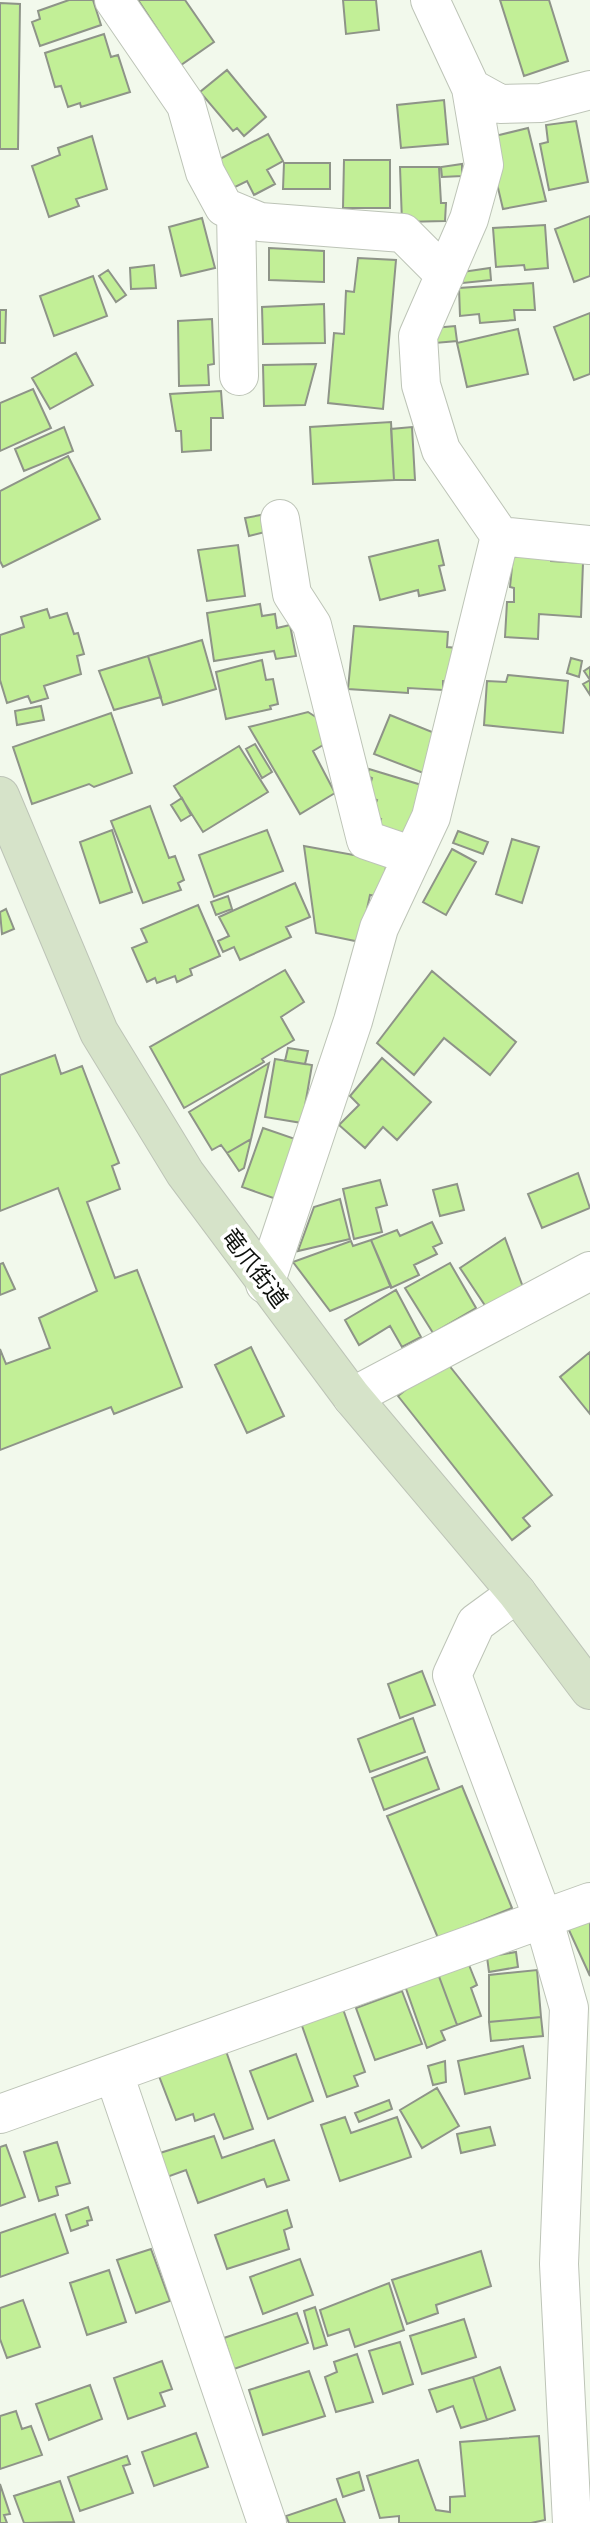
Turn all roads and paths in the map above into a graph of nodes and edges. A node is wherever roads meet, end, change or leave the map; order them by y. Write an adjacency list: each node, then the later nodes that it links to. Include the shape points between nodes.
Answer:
1 (114, 0): 5 (street, via 186,105 205,172 224,207)
2 (430, 0): 3 (street)
3 (471, 88): 4 (street, via 500,104 541,103); 6 (street, via 484,165)
4 (590, 90)
5 (236, 212): 6 (street, via 260,222 402,233); 7 (street)
6 (445, 275): 9 (street, via 418,337 421,385 440,450)
7 (239, 376)
8 (280, 519): 12 (street, via 292,594 312,625 366,840)
9 (500, 536): 10 (street); 12 (street, via 431,817)
10 (590, 545)
11 (0, 796): 14 (main road, 竜爪街道, via 99,1032 185,1173)
12 (413, 856): 14 (street, via 379,928 353,1021)
13 (590, 1271): 15 (street)
14 (265, 1284): 15 (main road, 竜爪街道)
15 (352, 1397): 16 (main road, 竜爪街道)
16 (517, 1592): 17 (main road, 竜爪街道); 19 (street, via 476,1623 452,1675)
17 (590, 1690)
18 (590, 1902): 19 (street)
19 (544, 1921): 20 (street); 23 (street, via 569,2008 559,2264)
20 (114, 2074): 21 (street); 22 (street)
21 (0, 2115)
22 (267, 2523)
23 (572, 2523)

